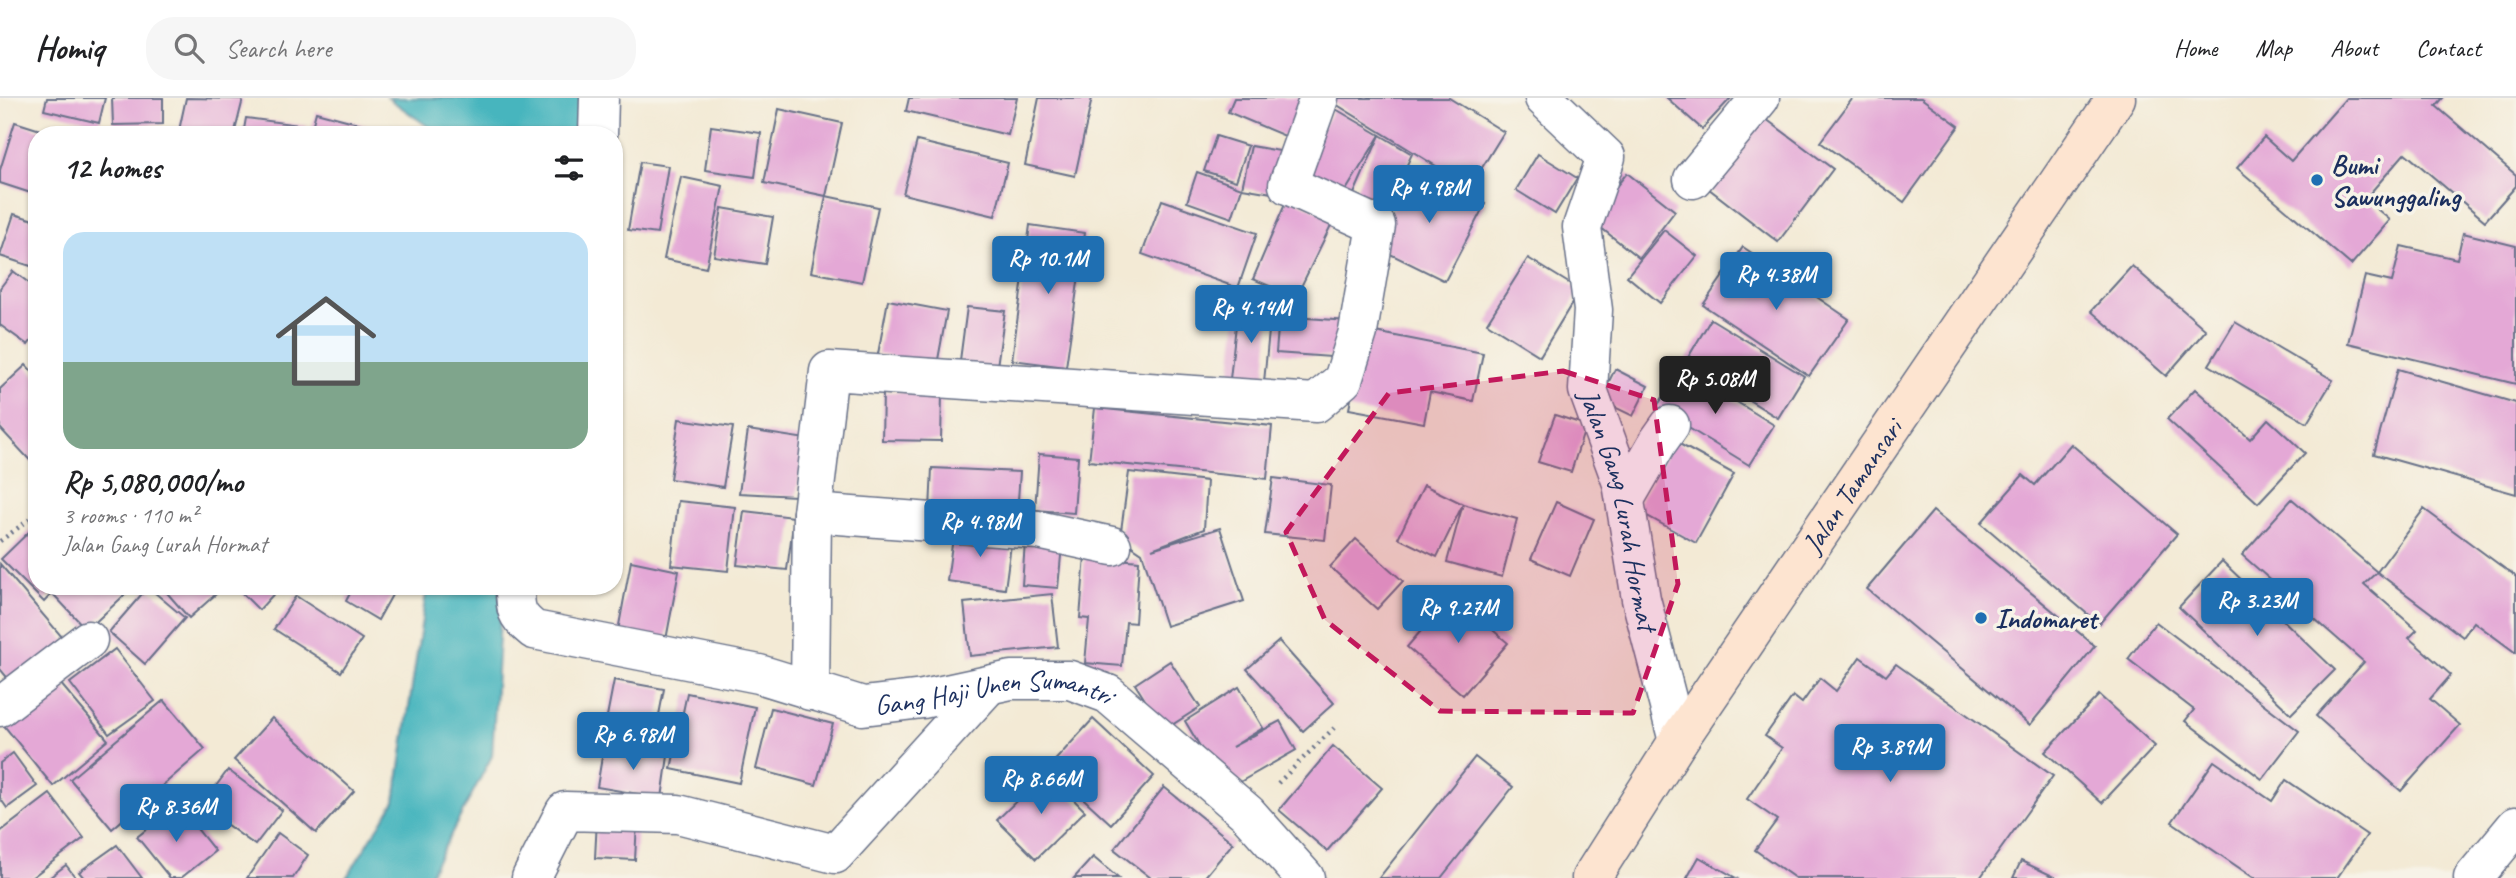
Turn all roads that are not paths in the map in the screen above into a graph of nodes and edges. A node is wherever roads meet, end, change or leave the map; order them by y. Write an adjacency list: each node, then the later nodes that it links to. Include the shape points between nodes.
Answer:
1 (599, 98): 6 (street)
2 (1319, 98): 10 (street, via 1288,185 1376,225 1358,332 1343,380 1316,403 829,371)
3 (1544, 98): 9 (street, Jalan Gang Lurah Hormat, via 1606,157 1582,227 1593,310 1588,390)
4 (1760, 98): 7 (street)
5 (2116, 98): 17 (main road, Jalan Tamansari)
6 (598, 126)
7 (1693, 179)
8 (1671, 425): 9 (street)
9 (1625, 499): 17 (street, Jalan Gang Lurah Hormat, via 1641,599)
10 (812, 513): 11 (street, via 1038,530); 15 (street)
11 (1112, 546)
12 (515, 595): 15 (street, Gang Haji Unen Sumantri, via 519,618 534,630 759,674)
13 (88, 640): 16 (street)
14 (988, 686): 15 (street, Gang Haji Unen Sumantri, via 863,706); 19 (street, via 835,854 678,814 565,811); 20 (street, Gang Haji Unen Sumantri, via 1011,680 1070,680 1108,694 1247,813)
15 (810, 691)
16 (0, 707)
17 (1678, 741): 21 (main road, Jalan Tamansari)
18 (2516, 826): 22 (street)
19 (531, 878)
20 (1306, 878)
21 (1591, 878)
22 (2473, 878)

